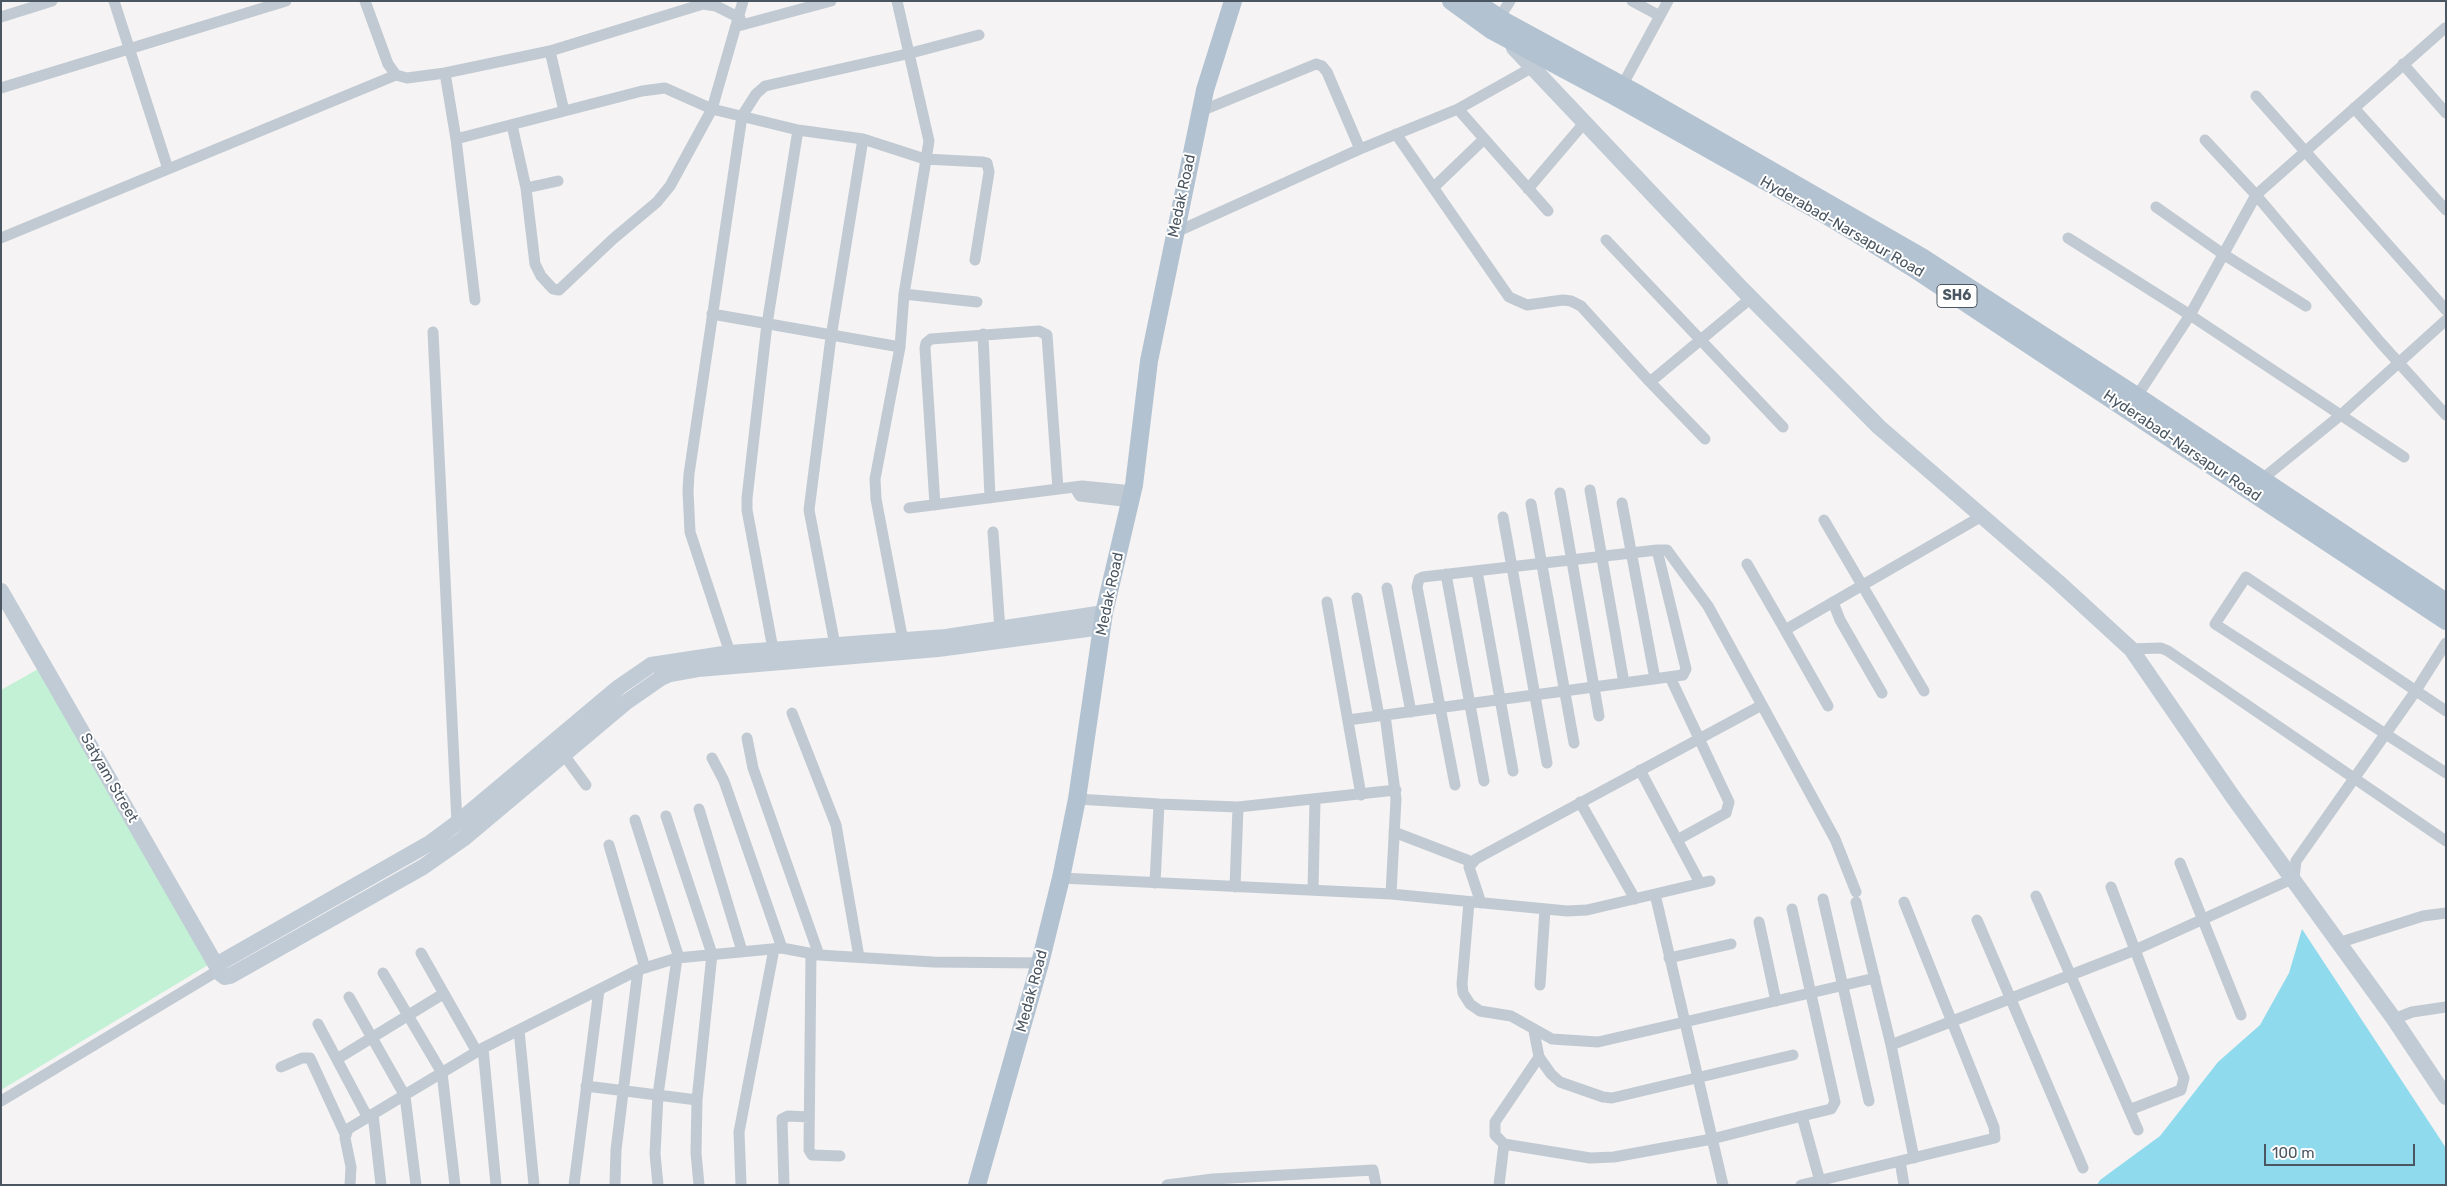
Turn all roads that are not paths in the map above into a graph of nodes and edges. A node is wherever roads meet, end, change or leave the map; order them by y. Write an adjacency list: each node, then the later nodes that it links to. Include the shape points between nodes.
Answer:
1 (52, 1): 15 (street)
2 (114, 1): 21 (street)
3 (286, 1): 21 (street)
4 (365, 1): 27 (street, via 388,64)
5 (743, 1): 17 (street)
6 (832, 1): 17 (street)
7 (898, 1): 23 (street)
8 (1233, 1): 35 (main road, Medak Road)
9 (1451, 1): 20 (main road, Hyderabad-Narsapur Road / SH6)
10 (1474, 1): 16 (main road, Hyderabad-Narsapur Road / SH6)
11 (1510, 1): 16 (street)
12 (1632, 1): 14 (street)
13 (1668, 1): 14 (street)
14 (1660, 16): 28 (street)
15 (1, 17)
16 (1499, 18): 28 (main road, Hyderabad-Narsapur Road / SH6)
17 (739, 22): 22 (street, via 716,6 704,4); 31 (street)
18 (2445, 28): 24 (street)
19 (979, 35): 23 (street)
20 (1512, 41): 25 (street, via 1514,48); 118 (main road, Hyderabad-Narsapur Road / SH6, via 1836,221 1913,268)
21 (130, 49): 29 (street); 49 (street)
22 (550, 51): 26 (street); 34 (street)
23 (911, 53): 37 (street, via 765,86); 48 (street, via 928,130)
24 (2403, 64): 32 (street); 36 (street)
25 (1533, 67): 33 (street); 38 (street)
26 (445, 73): 27 (street, via 407,78); 42 (street)
27 (396, 74): 49 (street)
28 (1622, 86): 81 (main road, Hyderabad-Narsapur Road / SH6, via 1881,232)
29 (1, 88)
30 (2256, 96): 47 (street)
31 (712, 108): 34 (street, via 664,88 642,90); 37 (street); 51 (street, via 664,195 613,238 560,290 553,289 537,269)
32 (2354, 108): 47 (street); 56 (street)
33 (1458, 110): 41 (street); 44 (street)
34 (564, 111): 39 (street)
35 (1201, 111): 46 (street, via 1316,64 1327,72); 58 (main road, Medak Road)
36 (2446, 113)
37 (742, 116): 40 (street); 70 (street)
38 (1585, 122): 53 (street); 65 (street)
39 (512, 125): 42 (street); 51 (street)
40 (798, 130): 43 (street); 73 (street)
41 (1396, 134): 46 (street); 52 (street)
42 (456, 139): 66 (street)
43 (862, 139): 48 (street); 76 (street)
44 (1484, 139): 52 (street); 53 (street)
45 (2205, 140): 54 (street)
46 (1360, 149): 58 (street)
47 (2305, 152): 54 (street); 69 (street)
48 (924, 159): 63 (street, via 983,162 989,167); 64 (street)
49 (168, 169): 59 (street)
50 (558, 181): 51 (street)
51 (526, 188)
52 (1433, 188): 80 (street, via 1508,297 1527,305 1562,300 1582,306)
53 (1528, 189): 57 (street)
54 (2256, 195): 62 (street); 79 (street)
55 (2156, 207): 62 (street)
56 (2446, 210)
57 (1548, 211)
58 (1174, 233): 91 (main road, Medak Road, via 1149,361)
59 (1, 238)
60 (2068, 238): 71 (street)
61 (1606, 240): 77 (street)
62 (2223, 254): 68 (street); 71 (street)
63 (975, 260)
64 (904, 294): 67 (street); 78 (street)
65 (1752, 298): 77 (street); 98 (street, via 1879,427)
66 (475, 300)
67 (977, 302)
68 (2306, 306)
69 (2446, 310)
70 (712, 314): 73 (street); 126 (street, via 689,474 688,518)
71 (2190, 315): 81 (street); 82 (street)
72 (2446, 320): 79 (street)
73 (767, 324): 76 (street); 124 (street, via 747,510)
74 (433, 332): 172 (street)
75 (983, 334): 88 (street, via 1039,331 1047,335); 92 (street); 95 (street, via 926,342)
76 (831, 337): 78 (street); 123 (street, via 809,510)
77 (1700, 340): 80 (street); 84 (street)
78 (900, 347): 121 (street, via 875,479 876,499)
79 (2400, 362): 82 (street); 83 (street)
80 (1650, 382): 85 (street)
81 (2137, 396): 87 (main road, Hyderabad-Narsapur Road / SH6)
82 (2342, 414): 86 (street); 87 (street)
83 (2446, 415)
84 (1783, 427)
85 (1705, 439)
86 (2404, 457)
87 (2261, 480): 116 (main road, Hyderabad-Narsapur Road / SH6)
88 (1058, 489): 91 (street, via 1082,486); 92 (street)
89 (1590, 490): 103 (street)
90 (1560, 493): 104 (street)
91 (1132, 496): 117 (main road, Medak Road)
92 (990, 498): 95 (street)
93 (1622, 503): 102 (street)
94 (1531, 504): 105 (street)
95 (935, 505): 96 (street)
96 (908, 508)
97 (1503, 516): 107 (street)
98 (1982, 516): 110 (street); 125 (street)
99 (1824, 520): 110 (street)
100 (993, 532): 119 (street)
101 (1657, 550): 102 (street); 127 (street, via 1686,672); 139 (street, via 1667,550 1708,606)
102 (1632, 552): 103 (street); 129 (street)
103 (1602, 556): 104 (street); 130 (street)
104 (1571, 560): 105 (street); 131 (street)
105 (1542, 563): 107 (street); 132 (street)
106 (1747, 564): 120 (street)
107 (1512, 567): 108 (street); 136 (street)
108 (1476, 571): 109 (street); 137 (street)
109 (1446, 574): 138 (street); 141 (street, via 1423,577 1417,583)
110 (1862, 585): 115 (street); 133 (street)
111 (1387, 588): 143 (street)
112 (1, 591): 213 (street, Satyam Street)
113 (1357, 598): 145 (street)
114 (1327, 602): 147 (street)
115 (1833, 602): 120 (street); 135 (street)
116 (2446, 602)
117 (1103, 620): 119 (street); 128 (street, via 938,649 698,669); 164 (main road, Medak Road)
118 (2446, 621)
119 (1000, 630): 121 (street)
120 (1786, 630): 140 (street)
121 (904, 641): 123 (street)
122 (2446, 643): 134 (street)
123 (835, 646): 124 (street)
124 (774, 649): 126 (street)
125 (2130, 649): 158 (street, via 2161,648 2168,651); 182 (street)
126 (730, 653): 128 (street, via 651,665)
127 (1670, 677): 129 (street); 150 (street)
128 (648, 678): 152 (street, via 625,704); 172 (street, via 619,688)
129 (1655, 679): 130 (street)
130 (1624, 683): 131 (street)
131 (1593, 687): 132 (street); 146 (street)
132 (1564, 691): 136 (street); 151 (street)
133 (1924, 692)
134 (2415, 692): 142 (street); 148 (street); 148 (street, via 2246,576 2215,624)
135 (1882, 693)
136 (1534, 695): 137 (street); 154 (street)
137 (1500, 700): 138 (street); 156 (street)
138 (1470, 704): 141 (street); 159 (street)
139 (1762, 705): 150 (street); 217 (street, via 1836,839 1856,897)
140 (1828, 706)
141 (1440, 708): 143 (street); 161 (street)
142 (2446, 711)
143 (1411, 712): 145 (street)
144 (792, 713): 209 (street, via 836,826)
145 (1382, 716): 147 (street); 162 (street)
146 (1599, 716)
147 (1348, 720): 163 (street)
148 (2386, 734): 157 (street); 158 (street)
149 (747, 738): 208 (street, via 753,768)
150 (1699, 739): 155 (street); 174 (street, via 1729,807 1726,813)
151 (1574, 743)
152 (564, 755): 160 (street); 180 (street, via 463,839)
153 (712, 758): 203 (street, via 724,781)
154 (1547, 764)
155 (1640, 770): 166 (street); 174 (street)
156 (1514, 771)
157 (2446, 773)
158 (2356, 778): 175 (street); 182 (street, via 2296,861)
159 (1484, 781)
160 (586, 785)
161 (1454, 785)
162 (1396, 790): 163 (street); 173 (street)
163 (1361, 795): 165 (street)
164 (1077, 798): 167 (street); 181 (main road, Medak Road)
165 (1315, 800): 168 (street); 186 (street)
166 (1580, 802): 178 (street); 190 (street)
167 (1159, 804): 168 (street); 183 (street)
168 (1238, 806): 184 (street)
169 (699, 809): 205 (street)
170 (666, 816): 207 (street)
171 (635, 820): 210 (street)
172 (457, 823): 177 (street)
173 (1394, 832): 178 (street); 187 (street)
174 (1677, 840): 188 (street, via 1705,882)
175 (2446, 841)
176 (609, 845): 214 (street)
177 (413, 853): 180 (street); 213 (street)
178 (1472, 862): 194 (street, via 1470,873)
179 (2180, 863): 198 (street)
180 (423, 867): 213 (street, via 230,976 225,977)
181 (1061, 878): 183 (street); 212 (main road, Medak Road)
182 (2294, 878): 198 (street); 201 (street)
183 (1155, 883): 184 (street)
184 (1235, 887): 186 (street)
185 (2111, 887): 204 (street)
186 (1314, 890): 187 (street)
187 (1391, 894): 192 (street)
188 (1655, 894): 190 (street); 211 (street)
189 (2036, 896): 216 (street)
190 (1635, 899): 195 (street, via 1577,912)
191 (1823, 899): 219 (street)
192 (1469, 902): 194 (street); 234 (street, via 1463,993 1474,1009 1511,1016)
193 (1904, 902): 230 (street)
194 (1481, 903): 195 (street)
195 (1545, 909): 218 (street)
196 (1792, 909): 222 (street)
197 (2446, 913): 201 (street, via 2423,916)
198 (2202, 919): 204 (street); 228 (street)
199 (1977, 920): 224 (street)
200 (1759, 922): 225 (street)
201 (2338, 943): 229 (street)
202 (1731, 944): 211 (street)
203 (778, 949): 205 (street); 208 (street); 277 (street, via 738,1132)
204 (2135, 950): 216 (street); 252 (street, via 2184,1083 2181,1090)
205 (742, 952): 207 (street)
206 (421, 953): 221 (street)
207 (712, 954): 210 (street); 249 (street)
208 (815, 954): 209 (street); 255 (street)
209 (859, 957): 212 (street, via 956,964)
210 (678, 958): 214 (street); 246 (street)
211 (1669, 958): 231 (street)
212 (1040, 963): 279 (main road, Medak Road)
213 (218, 967): 250 (street)
214 (642, 969): 220 (street); 245 (street)
215 (383, 973): 227 (street)
216 (2071, 976): 224 (street); 252 (street)
217 (1875, 978): 219 (street); 236 (street)
218 (1540, 985)
219 (1843, 986): 222 (street); 251 (street)
220 (598, 990): 233 (street); 244 (street)
221 (443, 994): 227 (street); 237 (street)
222 (1809, 994): 225 (street); 254 (street, via 1835,1102 1831,1109)
223 (349, 997): 235 (street)
224 (2011, 999): 230 (street); 263 (street)
225 (1776, 1001): 231 (street)
226 (2446, 1007): 229 (street)
227 (408, 1015): 235 (street); 242 (street)
228 (2241, 1015)
229 (2394, 1018): 248 (street)
230 (1952, 1021): 236 (street); 261 (street, via 1994,1127 1995,1138)
231 (1684, 1022): 234 (street, via 1598,1042 1552,1039); 243 (street)
232 (318, 1024): 240 (street)
233 (519, 1030): 237 (street); 272 (street)
234 (1534, 1031): 239 (street)
235 (372, 1038): 240 (street); 247 (street)
236 (1891, 1045): 261 (street)
237 (480, 1050): 242 (street); 271 (street)
238 (1793, 1056): 243 (street)
239 (1539, 1057): 243 (street, via 1543,1066 1560,1082 1603,1097 1612,1098); 259 (street, via 1495,1122 1495,1135)
240 (337, 1060): 253 (street)
241 (281, 1067): 257 (street, via 310,1058)
242 (442, 1073): 247 (street); 270 (street)
243 (1696, 1076): 258 (street)
244 (586, 1086): 245 (street); 273 (street)
245 (623, 1091): 246 (street); 274 (street)
246 (658, 1095): 249 (street); 275 (street, via 655,1154)
247 (405, 1096): 253 (street); 269 (street)
248 (2446, 1097)
249 (697, 1100): 276 (street)
250 (1, 1101)
251 (1869, 1101)
252 (2129, 1110): 256 (street)
253 (371, 1116): 257 (street); 268 (street)
254 (1802, 1116): 258 (street); 266 (street)
255 (810, 1117): 260 (street, via 810,1153); 278 (street, via 788,1116 782,1119)
256 (2138, 1130)
257 (345, 1134): 267 (street, via 352,1167)
258 (1712, 1139): 259 (street, via 1614,1157 1590,1158); 283 (street)
259 (1504, 1144): 282 (street)
260 (840, 1156)
261 (1914, 1158): 262 (street)
262 (1900, 1161): 266 (street); 285 (street)
263 (2083, 1168)
264 (1283, 1180): 265 (street); 281 (street, via 1373,1170)
265 (1214, 1182): 280 (street)
266 (1821, 1182): 284 (street)
267 (350, 1185)
268 (381, 1185)
269 (416, 1185)
270 (455, 1185)
271 (496, 1185)
272 (534, 1185)
273 (574, 1185)
274 (615, 1185)
275 (658, 1185)
276 (699, 1185)
277 (741, 1185)
278 (784, 1185)
279 (977, 1185)
280 (1167, 1185)
281 (1376, 1185)
282 (1499, 1185)
283 (1722, 1185)
284 (1801, 1185)
285 (1904, 1185)

